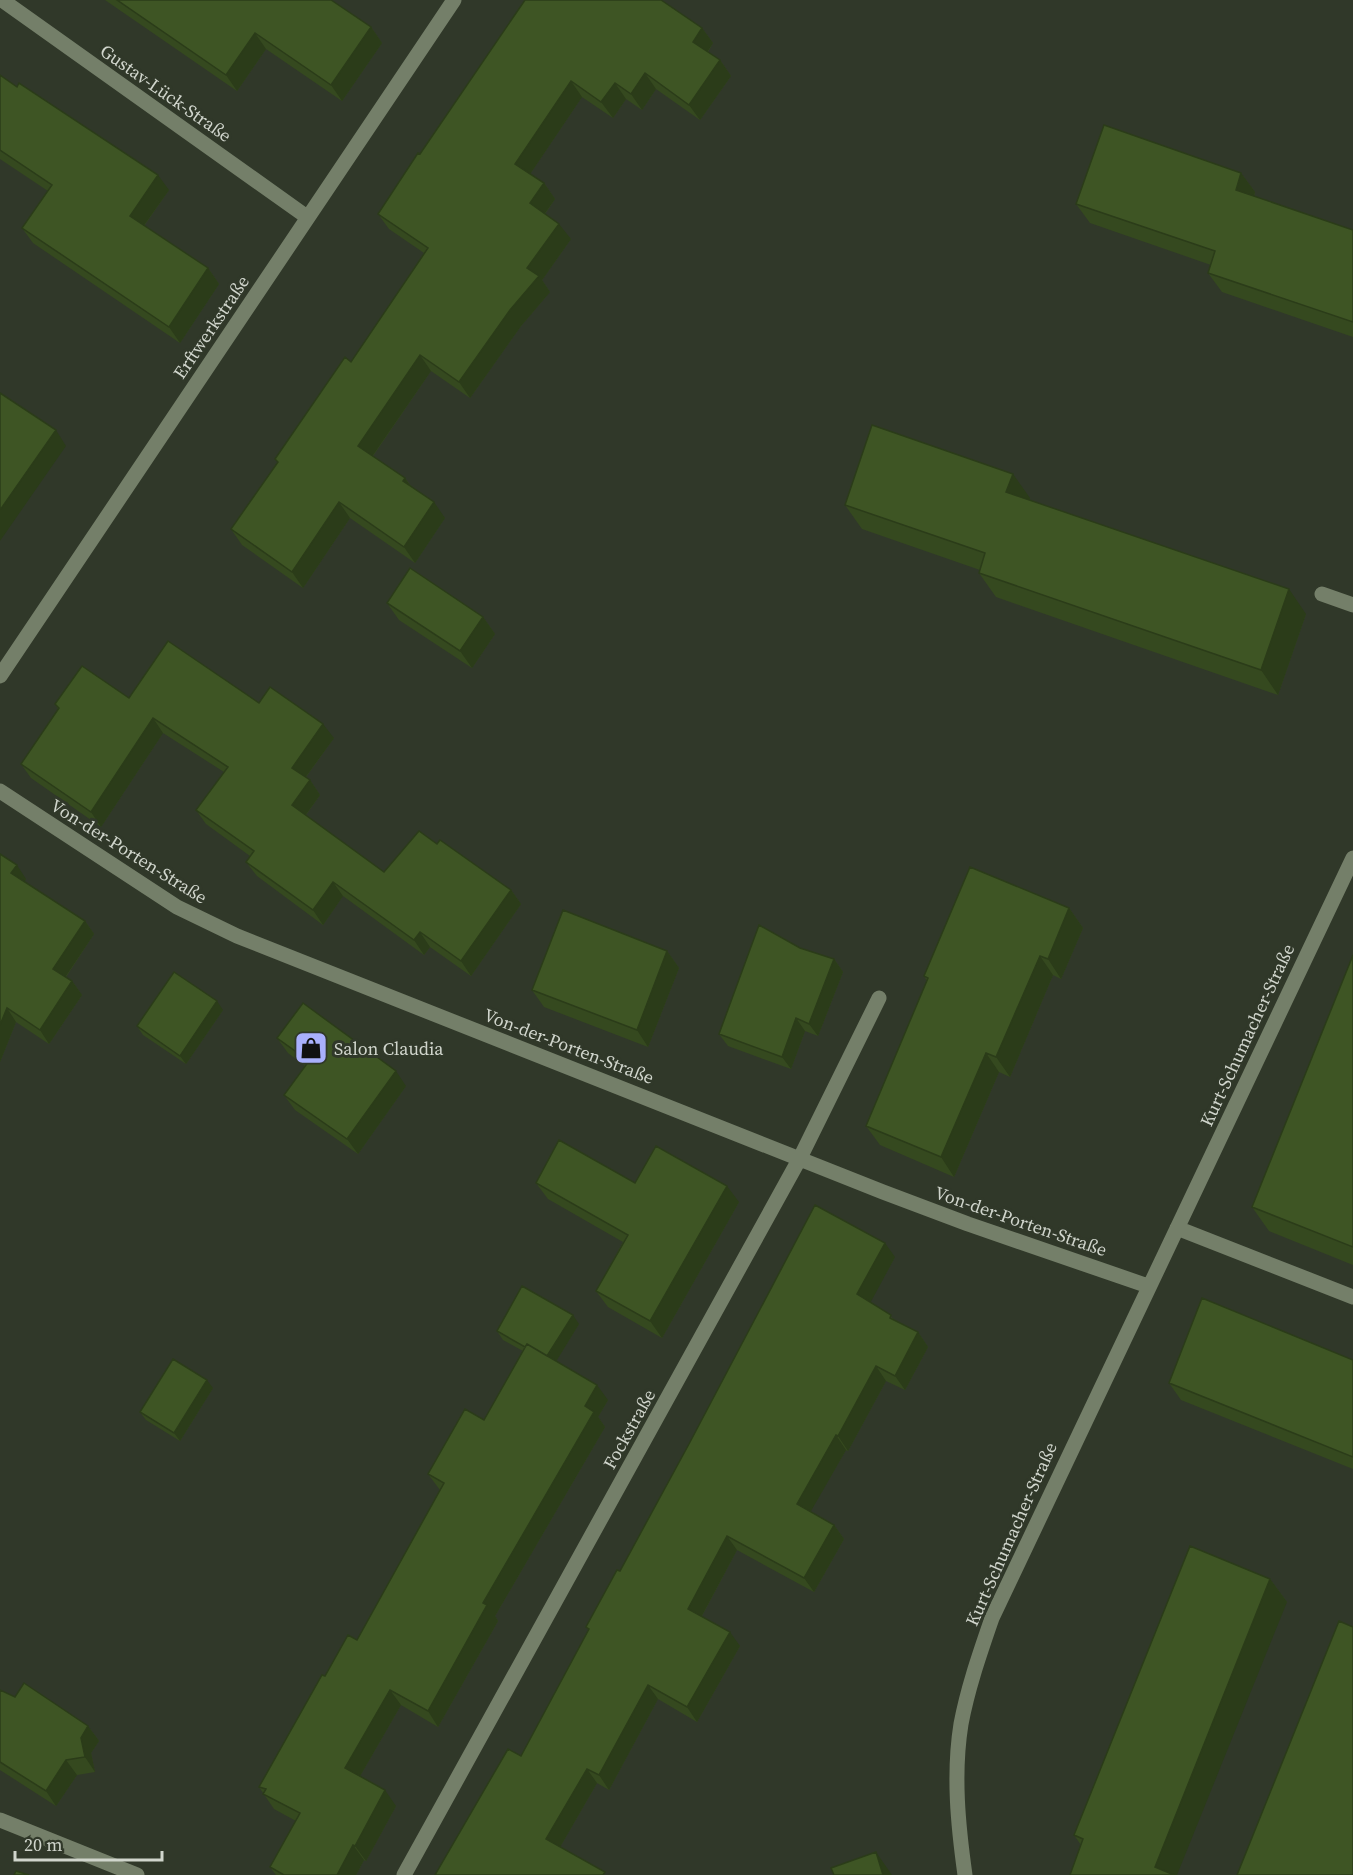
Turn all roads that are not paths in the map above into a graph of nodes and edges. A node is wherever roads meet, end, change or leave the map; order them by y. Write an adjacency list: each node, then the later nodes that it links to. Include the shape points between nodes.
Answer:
1 (2, 0): 3 (street, Gustav-Lück-Straße)
2 (454, 0): 3 (street, Erftwerkstraße)
3 (307, 218): 6 (street, Erftwerkstraße)
4 (1322, 594): 5 (street)
5 (1353, 605)
6 (0, 675)
7 (0, 790): 10 (street, Von-der-Porten-Straße, via 204,921)
8 (1353, 858): 11 (street, Kurt-Schumacher-Straße)
9 (879, 998): 10 (street, Fockstraße)
10 (800, 1158): 12 (street, Von-der-Porten-Straße, via 968,1224); 16 (street, Fockstraße)
11 (1177, 1228): 12 (street, Kurt-Schumacher-Straße); 13 (street)
12 (1148, 1286): 17 (street, Kurt-Schumacher-Straße, via 992,1618 974,1670 961,1725 957,1778)
13 (1353, 1297)
14 (0, 1820): 15 (street)
15 (137, 1875)
16 (404, 1875)
17 (965, 1875)

